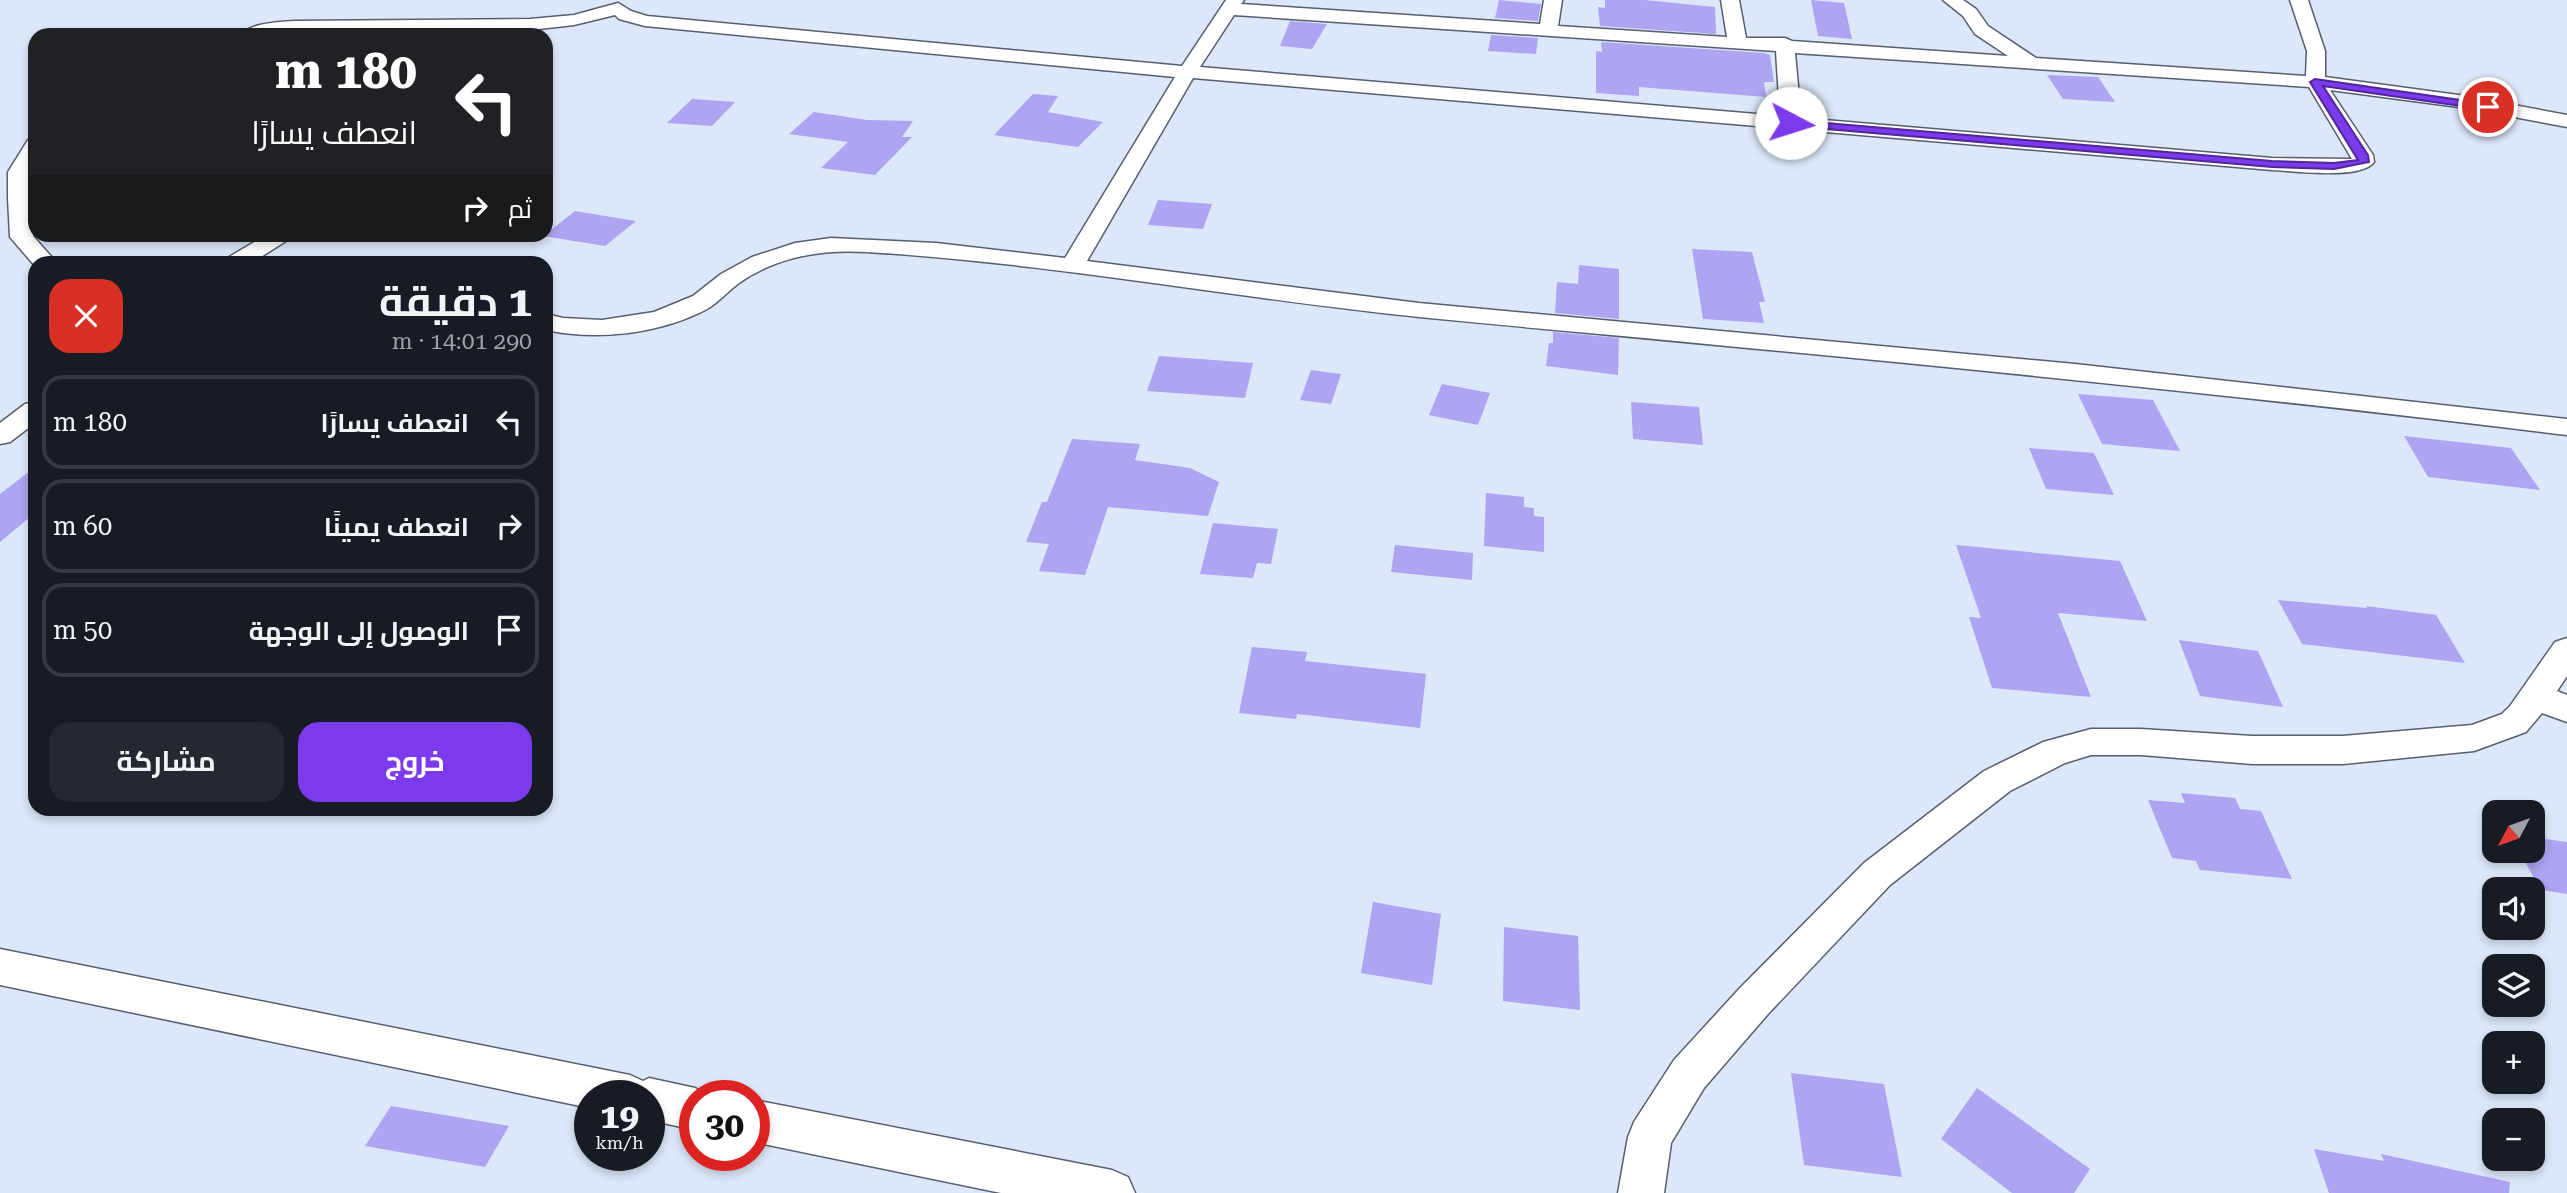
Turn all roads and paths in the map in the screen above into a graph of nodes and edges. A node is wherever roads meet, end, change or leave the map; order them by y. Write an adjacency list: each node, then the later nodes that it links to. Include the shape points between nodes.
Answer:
1 (1553, 0): 10 (street)
2 (1730, 0): 11 (street)
3 (1952, 0): 13 (street, via 1970,13 1981,30)
4 (2299, 0): 15 (street, via 2316,51)
5 (619, 4): 7 (street, via 585,20); 14 (street, via 625,15 645,21)
6 (1232, 4): 10 (street); 14 (street)
7 (560, 24): 8 (street, via 292,24); 9 (street)
8 (276, 28)
9 (551, 28)
10 (1548, 29): 11 (street)
11 (1737, 41): 12 (street)
12 (1785, 44): 13 (street); 17 (street)
13 (2031, 64): 15 (street)
14 (1187, 72): 17 (street); 22 (street)
15 (2315, 82): 16 (street); 17 (street, via 2363,162 2272,164)
16 (2567, 121)
17 (1791, 123)
18 (28, 156): 20 (street, via 19,172 22,237)
19 (272, 242): 21 (street)
20 (39, 256)
21 (248, 256)
22 (1071, 267): 23 (street, via 864,244 817,246 742,271 698,303 663,317 591,327); 25 (street, via 1415,310 2295,394)
23 (553, 323)
24 (28, 415): 26 (street)
25 (2567, 427)
26 (0, 436)
27 (2567, 650): 28 (street)
28 (2551, 702): 33 (street, via 2474,738 2343,750 2091,742 2055,752 1997,781 1877,874 1689,1074 1650,1137)
29 (0, 967): 30 (street)
30 (574, 1085)
31 (770, 1124): 32 (street)
32 (1112, 1193)
33 (1641, 1193)

